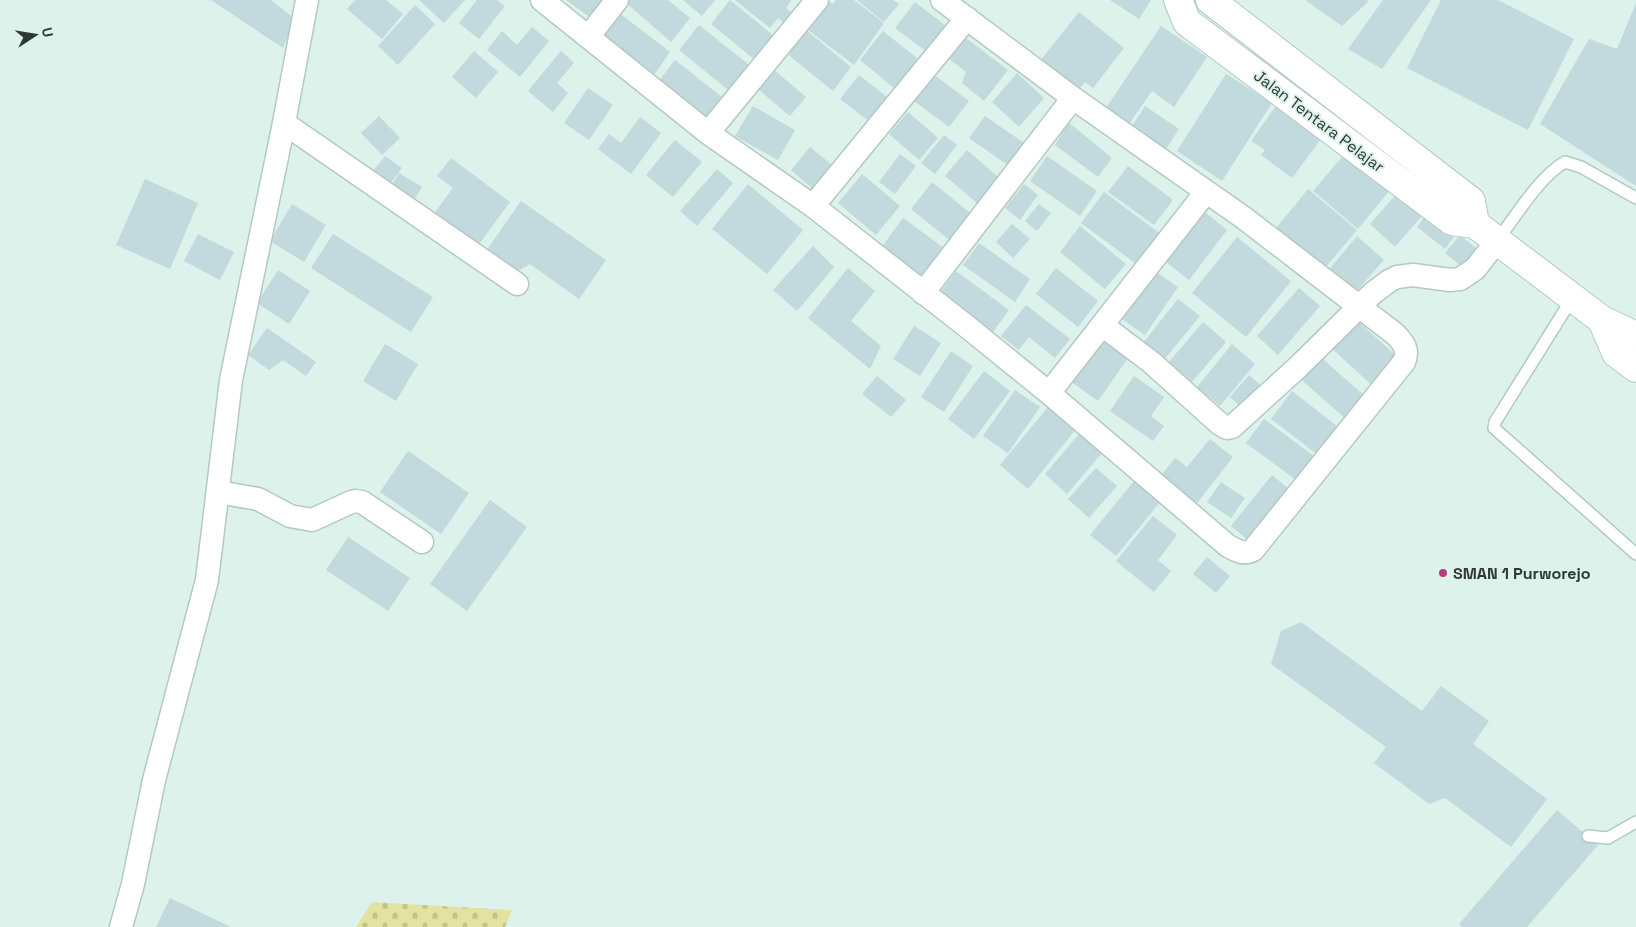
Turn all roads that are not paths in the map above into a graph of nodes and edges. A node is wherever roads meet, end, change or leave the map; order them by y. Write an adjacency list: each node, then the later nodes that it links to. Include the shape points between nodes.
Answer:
1 (307, 0): 11 (street)
2 (542, 0): 9 (street)
3 (617, 0): 9 (street)
4 (817, 0): 12 (street)
5 (942, 0): 8 (street)
6 (1178, 0): 16 (main road, Jalan Tentara Pelajar, via 1187,22 1452,221)
7 (1210, 0): 16 (main road, Jalan Tentara Pelajar, via 1471,201)
8 (967, 18): 10 (street); 15 (street)
9 (588, 37): 12 (street)
10 (1073, 98): 13 (street); 19 (street)
11 (284, 122): 18 (street); 27 (street, via 231,380)
12 (708, 132): 15 (street)
13 (1206, 192): 21 (street); 23 (street)
14 (1636, 198): 17 (lane, via 1582,167 1565,162 1539,186)
15 (813, 206): 19 (street)
16 (1475, 224): 17 (main road, Jalan Tentara Pelajar)
17 (1497, 241): 20 (main road, Jalan Tentara Pelajar); 21 (street, via 1465,277 1450,280 1398,277 1388,281)
18 (517, 284)
19 (923, 293): 26 (street)
20 (1573, 298): 22 (main road, Jalan Tentara Pelajar); 29 (lane, via 1494,428)
21 (1358, 306): 23 (street, via 1234,426 1227,428 1151,362); 26 (street, via 1402,340 1407,354 1404,362 1257,548 1249,552 1238,552 1228,546)
22 (1602, 320): 24 (main road, Jalan Tentara Pelajar); 25 (main road, Jalan Tentara Pelajar, via 1616,353)
23 (1102, 325): 26 (street)
24 (1635, 331)
25 (1636, 368)
26 (1049, 393)
27 (218, 492): 28 (street, via 258,499 290,516 312,520 349,503 362,502); 32 (street, via 207,580 154,780)
28 (422, 542)
29 (1636, 554)
30 (1636, 822): 31 (lane, via 1608,838)
31 (1588, 836)
32 (121, 927)

